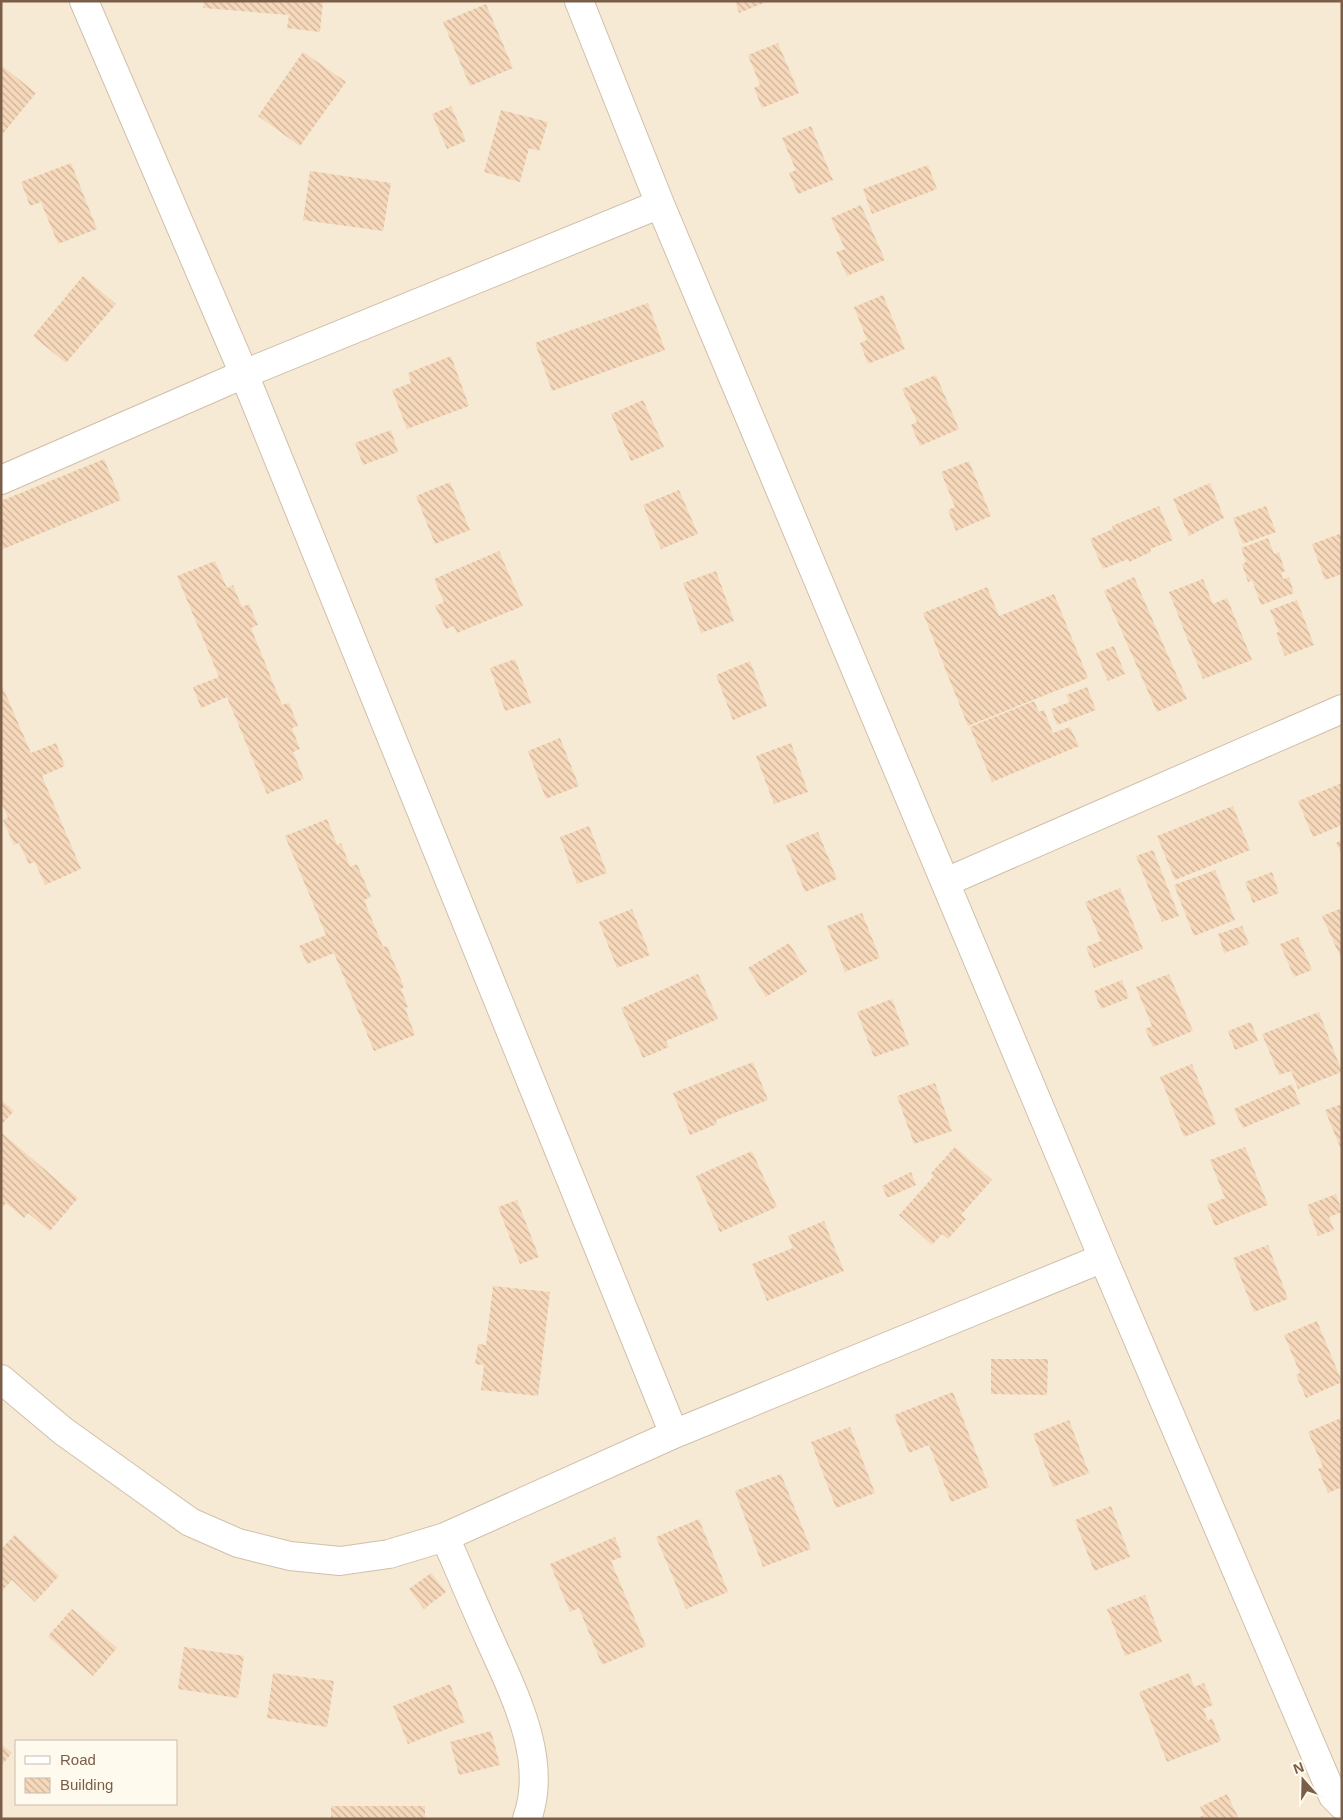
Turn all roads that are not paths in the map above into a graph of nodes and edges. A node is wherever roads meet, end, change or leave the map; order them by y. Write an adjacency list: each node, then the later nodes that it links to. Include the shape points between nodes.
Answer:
1 (84, 1): 4 (street)
2 (579, 1): 3 (street)
3 (660, 204): 4 (street); 7 (street)
4 (244, 374): 5 (street); 10 (street)
5 (1, 480)
6 (1342, 709): 7 (street)
7 (946, 882): 8 (street)
8 (1103, 1258): 10 (street); 12 (street)
9 (1, 1379): 11 (street, via 63,1431 190,1522 238,1543 290,1556 340,1561 389,1554)
10 (674, 1434): 11 (street)
11 (445, 1537): 13 (street, via 522,1713 533,1759 532,1804)
12 (1339, 1798)
13 (527, 1819)

